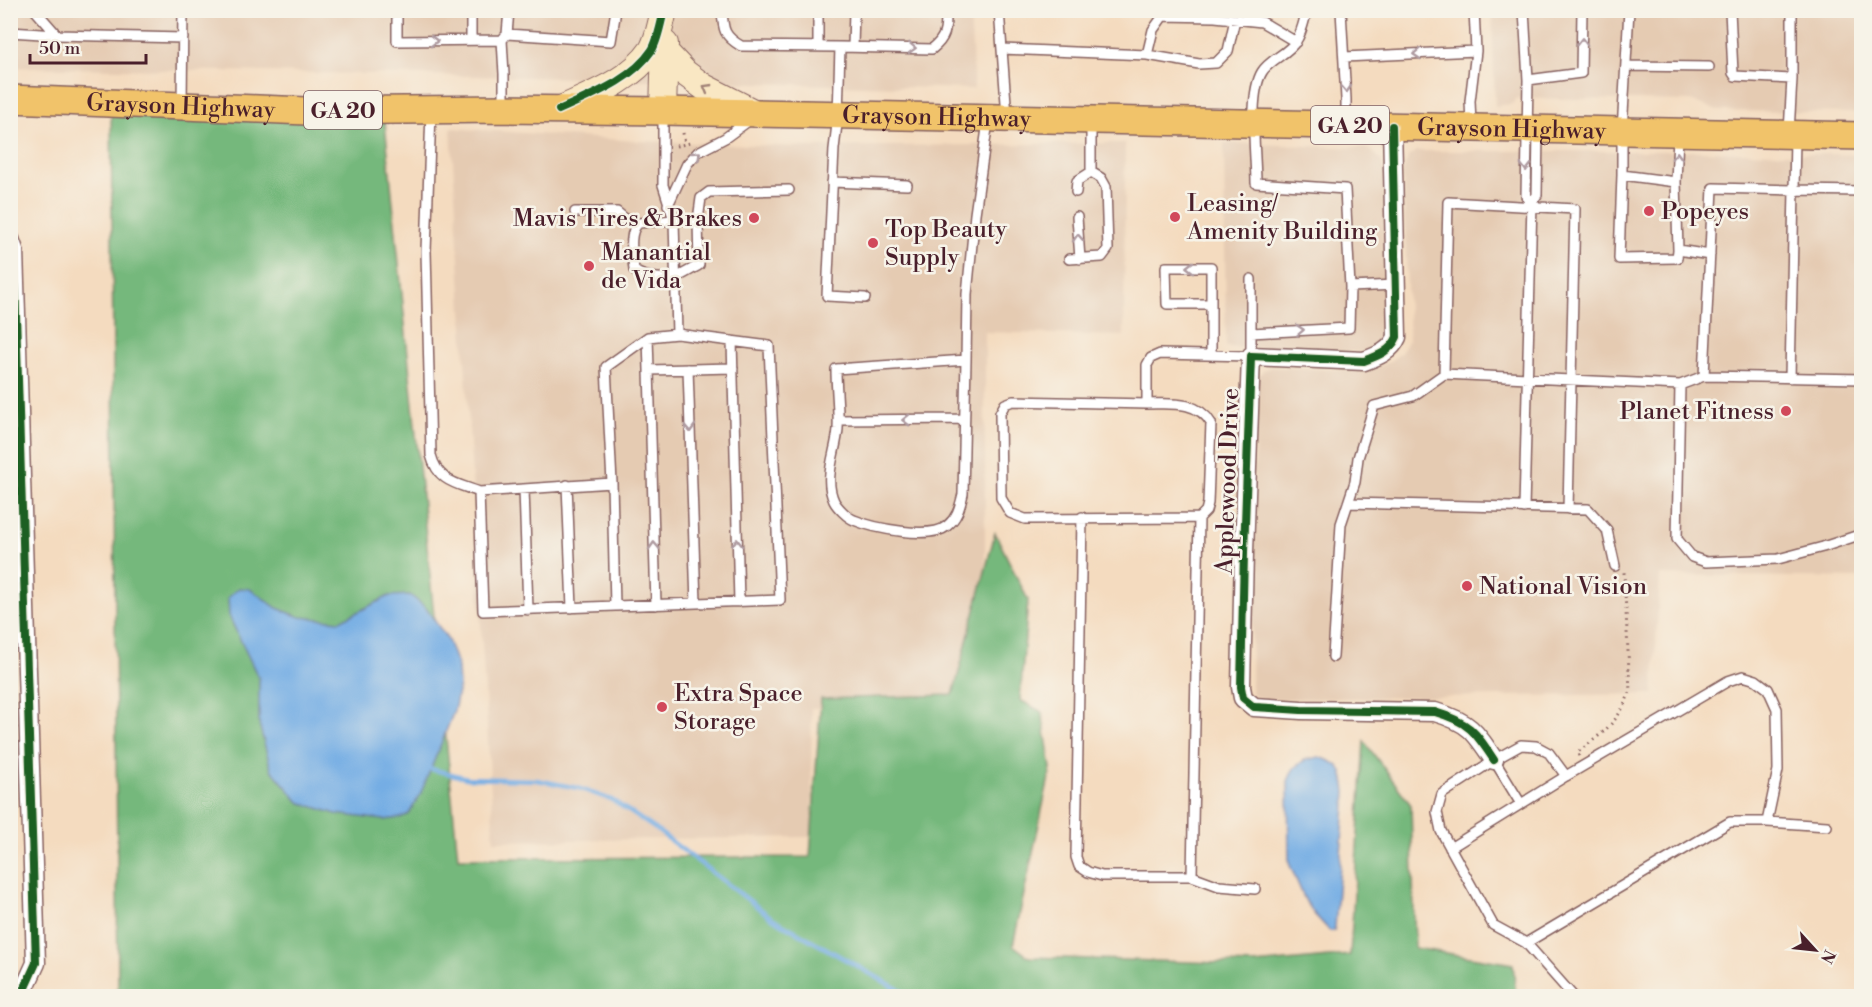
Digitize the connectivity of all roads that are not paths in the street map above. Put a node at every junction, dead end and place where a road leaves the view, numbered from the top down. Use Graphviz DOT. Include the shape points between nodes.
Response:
graph roads {
  1 [pos="35,10"];
  2 [pos="183,10"];
  3 [pos="397,10"];
  4 [pos="471,10"];
  5 [pos="509,10"];
  6 [pos="616,10"];
  7 [pos="665,10"];
  8 [pos="722,10"];
  9 [pos="818,10"];
  10 [pos="855,10"];
  11 [pos="946,10"];
  12 [pos="999,10"];
  13 [pos="1307,10"];
  14 [pos="1341,10"];
  15 [pos="1474,10"];
  16 [pos="1524,10"];
  17 [pos="1582,10"];
  18 [pos="1629,10"];
  19 [pos="1730,10"];
  20 [pos="1792,10"];
  21 [pos="1235,19"];
  22 [pos="10,32"];
  23 [pos="57,35"];
  24 [pos="505,37"];
  25 [pos="183,38"];
  26 [pos="471,40"];
  27 [pos="1296,42"];
  28 [pos="818,46"];
  29 [pos="840,47"];
  30 [pos="853,47"];
  31 [pos="1003,49"];
  32 [pos="1476,51"];
  33 [pos="665,52"];
  34 [pos="1147,55"];
  35 [pos="1344,57"];
  36 [pos="1627,66"];
  37 [pos="1709,67"];
  38 [pos="1792,79"];
  39 [pos="1528,80"];
  40 [pos="10,99"];
  41 [pos="182,106"];
  42 [pos="504,109"];
  43 [pos="431,110"];
  44 [pos="559,110"];
  45 [pos="663,111"];
  46 [pos="757,114"];
  47 [pos="838,116"];
  48 [pos="998,118"];
  49 [pos="1091,120"];
  50 [pos="1254,123"];
  51 [pos="1346,125"];
  52 [pos="1392,126"];
  53 [pos="1471,127"];
  54 [pos="1533,129"];
  55 [pos="1622,131"];
  56 [pos="1678,131"];
  57 [pos="1792,134"];
  58 [pos="1862,136"];
  59 [pos="1091,172"];
  60 [pos="1622,175"];
  61 [pos="832,182"];
  62 [pos="1676,182"];
  63 [pos="907,185"];
  64 [pos="789,190"];
  65 [pos="1794,190"];
  66 [pos="1862,191"];
  67 [pos="1076,192"];
  68 [pos="1532,204"];
  69 [pos="668,205"];
  70 [pos="575,212"];
  71 [pos="1077,217"];
  72 [pos="674,220"];
  73 [pos="698,220"];
  74 [pos="635,226"];
  75 [pos="10,239"];
  76 [pos="1678,250"];
  77 [pos="1710,255"];
  78 [pos="1069,259"];
  79 [pos="1080,259"];
  80 [pos="675,277"];
  81 [pos="1251,279"];
  82 [pos="1396,285"];
  83 [pos="1350,287"];
  84 [pos="865,298"];
  85 [pos="1211,304"];
  86 [pos="1251,333"];
  87 [pos="677,334"];
  88 [pos="648,337"];
  89 [pos="732,341"];
  90 [pos="1211,355"];
  91 [pos="1251,356"];
  92 [pos="966,360"];
  93 [pos="733,368"];
  94 [pos="688,369"];
  95 [pos="649,370"];
  96 [pos="1444,374"];
  97 [pos="1704,376"];
  98 [pos="1526,378"];
  99 [pos="1790,378"];
  100 [pos="1862,379"];
  101 [pos="1571,380"];
  102 [pos="1680,385"];
  103 [pos="1147,404"];
  104 [pos="964,419"];
  105 [pos="838,420"];
  106 [pos="612,483"];
  107 [pos="567,485"];
  108 [pos="524,489"];
  109 [pos="479,492"];
  110 [pos="1348,503"];
  111 [pos="1524,508"];
  112 [pos="1568,509"];
  113 [pos="1082,518"];
  114 [pos="1199,518"];
  115 [pos="1862,534"];
  116 [pos="1620,566"];
  117 [pos="739,602"];
  118 [pos="696,603"];
  119 [pos="656,605"];
  120 [pos="615,606"];
  121 [pos="572,608"];
  122 [pos="528,610"];
  123 [pos="1333,657"];
  124 [pos="1494,760"];
  125 [pos="1566,776"];
  126 [pos="1521,804"];
  127 [pos="1767,822"];
  128 [pos="1827,826"];
  129 [pos="1450,848"];
  130 [pos="1192,876"];
  131 [pos="1255,890"];
  132 [pos="1526,943"];
  133 [pos="21,996"];
  134 [pos="1573,996"];
  1 -- 23 [label="lane"];
  2 -- 25 [label="lane"];
  3 -- 26 [label="lane, one-way" via="397,41"];
  4 -- 26 [label="lane"];
  5 -- 24 [label="lane"];
  6 -- 24 [label="lane" via="610,41"];
  7 -- 33 [label="street"];
  7 -- 44 [label="street" via="652,49 637,66 609,87"];
  8 -- 28 [label="lane" via="723,28 741,46"];
  9 -- 28 [label="lane"];
  10 -- 30 [label="lane"];
  30 -- 11 [label="lane, one-way" via="932,49 941,42 946,30"];
  12 -- 31 [label="lane"];
  13 -- 27 [label="lane"];
  14 -- 35 [label="lane"];
  15 -- 32 [label="lane"];
  16 -- 39 [label="lane"];
  39 -- 17 [label="lane, one-way" via="1581,74"];
  18 -- 36 [label="lane"];
  19 -- 38 [label="lane" via="1732,73"];
  20 -- 38 [label="lane"];
  21 -- 27 [label="lane" via="1262,22"];
  21 -- 34 [label="lane" via="1163,16 1154,30"];
  21 -- 34 [label="lane" via="1228,51 1216,63"];
  22 -- 23 [label="lane"];
  23 -- 25 [label="lane"];
  24 -- 26 [label="lane"];
  24 -- 42 [label="lane"];
  25 -- 41 [label="lane"];
  27 -- 50 [label="lane" via="1262,73"];
  28 -- 29 [label="lane"];
  29 -- 30 [label="lane"];
  29 -- 47 [label="lane"];
  31 -- 34 [label="lane"];
  31 -- 48 [label="lane"];
  32 -- 35 [label="lane, one-way"];
  32 -- 53 [label="lane"];
  33 -- 45 [label="street"];
  46 -- 33 [label="street, one-way" via="704,87"];
  35 -- 51 [label="lane, one-way"];
  36 -- 37 [label="lane"];
  36 -- 55 [label="lane"];
  38 -- 57 [label="lane"];
  39 -- 54 [label="lane"];
  40 -- 41 [label="main road, Grayson Highway / GA 20"];
  41 -- 43 [label="main road, Grayson Highway / GA 20" via="306,111"];
  42 -- 43 [label="main road, Grayson Highway / GA 20"];
  42 -- 44 [label="main road, Grayson Highway / GA 20"];
  43 -- 109 [label="lane" via="426,251 431,455 444,479"];
  44 -- 45 [label="main road, Grayson Highway / GA 20"];
  45 -- 46 [label="main road, Grayson Highway / GA 20"];
  45 -- 69 [label="lane" via="663,185"];
  46 -- 47 [label="main road, Grayson Highway / GA 20"];
  69 -- 46 [label="lane, one-way" via="687,164 698,152"];
  47 -- 48 [label="main road, Grayson Highway / GA 20"];
  47 -- 61 [label="lane"];
  48 -- 49 [label="main road, Grayson Highway / GA 20"];
  48 -- 92 [label="lane" via="975,214 967,294"];
  49 -- 50 [label="main road, Grayson Highway / GA 20"];
  49 -- 59 [label="lane"];
  50 -- 51 [label="main road, Grayson Highway / GA 20"];
  50 -- 83 [label="lane" via="1256,183 1345,189"];
  51 -- 52 [label="main road, Grayson Highway / GA 20"];
  52 -- 53 [label="main road, Grayson Highway / GA 20"];
  52 -- 82 [label="street, Applewood Drive"];
  53 -- 54 [label="main road, Grayson Highway / GA 20"];
  54 -- 55 [label="main road, Grayson Highway / GA 20"];
  54 -- 68 [label="lane" via="1526,196"];
  55 -- 56 [label="main road, Grayson Highway / GA 20"];
  55 -- 60 [label="lane"];
  56 -- 57 [label="main road, Grayson Highway / GA 20"];
  62 -- 56 [label="lane, one-way"];
  57 -- 58 [label="main road, Grayson Highway / GA 20"];
  57 -- 65 [label="lane"];
  59 -- 67 [label="lane" via="1077,181"];
  59 -- 79 [label="lane" via="1106,187 1108,249 1102,257"];
  60 -- 62 [label="lane"];
  60 -- 76 [label="lane" via="1619,259 1677,258"];
  61 -- 63 [label="lane"];
  61 -- 84 [label="lane" via="827,296"];
  62 -- 76 [label="lane"];
  64 -- 73 [label="lane" via="709,192 701,198"];
  65 -- 66 [label="lane"];
  65 -- 77 [label="lane" via="1713,188"];
  65 -- 99 [label="lane"];
  68 -- 96 [label="lane" via="1448,202"];
  68 -- 98 [label="lane"];
  68 -- 101 [label="lane" via="1575,208"];
  69 -- 72 [label="lane"];
  70 -- 74 [label="lane" via="617,212"];
  79 -- 71 [label="lane, one-way"];
  72 -- 73 [label="lane"];
  72 -- 74 [label="lane"];
  72 -- 80 [label="lane"];
  73 -- 80 [label="lane" via="699,265"];
  74 -- 80 [label="lane" via="634,270 645,277"];
  75 -- 133 [label="street" via="14,250 36,963"];
  76 -- 77 [label="lane"];
  77 -- 97 [label="lane"];
  78 -- 79 [label="lane"];
  80 -- 87 [label="lane"];
  81 -- 86 [label="lane"];
  82 -- 83 [label="lane"];
  82 -- 91 [label="street, Applewood Drive" via="1397,337 1377,357 1364,361"];
  86 -- 83 [label="lane, one-way" via="1349,328"];
  85 -- 85 [label="lane, one-way" via="1212,267 1166,267 1167,304"];
  85 -- 90 [label="lane"];
  86 -- 91 [label="lane"];
  87 -- 88 [label="lane"];
  87 -- 89 [label="lane"];
  88 -- 95 [label="lane"];
  88 -- 106 [label="lane" via="606,367"];
  89 -- 93 [label="lane"];
  89 -- 117 [label="lane" via="769,345 780,600"];
  90 -- 91 [label="lane"];
  90 -- 103 [label="lane" via="1160,354 1151,358 1147,365"];
  91 -- 124 [label="street, Applewood Drive" via="1243,698 1254,707 1265,709 1435,712 1456,718 1478,735"];
  92 -- 104 [label="lane"];
  92 -- 105 [label="lane" via="836,369"];
  93 -- 94 [label="lane"];
  117 -- 93 [label="lane, one-way"];
  94 -- 95 [label="lane"];
  94 -- 118 [label="lane, one-way"];
  119 -- 95 [label="lane, one-way"];
  96 -- 98 [label="lane"];
  96 -- 110 [label="lane" via="1413,396 1374,406"];
  97 -- 99 [label="lane"];
  97 -- 102 [label="lane"];
  98 -- 101 [label="lane"];
  98 -- 111 [label="lane"];
  99 -- 100 [label="lane"];
  101 -- 102 [label="lane"];
  101 -- 112 [label="lane"];
  102 -- 115 [label="lane" via="1677,539 1692,556 1706,562 1778,559"];
  103 -- 113 [label="lane" via="1005,404 1000,413 1001,498 1010,513 1025,519"];
  103 -- 114 [label="lane" via="1197,408 1211,423 1208,503"];
  104 -- 105 [label="lane, one-way"];
  104 -- 105 [label="lane" via="963,494 957,515 946,527 924,533 889,530 851,519 835,502 830,485"];
  106 -- 107 [label="lane"];
  106 -- 120 [label="lane"];
  107 -- 108 [label="lane"];
  107 -- 121 [label="lane"];
  108 -- 109 [label="lane"];
  108 -- 122 [label="lane"];
  109 -- 122 [label="lane" via="483,611"];
  110 -- 111 [label="lane"];
  110 -- 123 [label="lane" via="1341,524"];
  111 -- 112 [label="lane"];
  112 -- 116 [label="lane" via="1588,509 1607,530"];
  113 -- 114 [label="lane"];
  113 -- 130 [label="lane" via="1078,866 1102,876"];
  114 -- 130 [label="lane"];
  117 -- 118 [label="lane"];
  118 -- 119 [label="lane"];
  119 -- 120 [label="lane"];
  120 -- 121 [label="lane"];
  121 -- 122 [label="lane"];
  124 -- 125 [label="lane" via="1521,745 1536,746 1549,753"];
  124 -- 126 [label="lane"];
  124 -- 129 [label="lane" via="1442,794 1437,812"];
  125 -- 126 [label="lane"];
  125 -- 127 [label="lane" via="1728,681 1743,676 1768,689 1777,709 1778,770"];
  126 -- 129 [label="lane"];
  127 -- 128 [label="lane"];
  127 -- 132 [label="lane" via="1730,822"];
  129 -- 132 [label="lane" via="1493,925"];
  130 -- 131 [label="lane" via="1219,886"];
  132 -- 134 [label="lane"];
}
